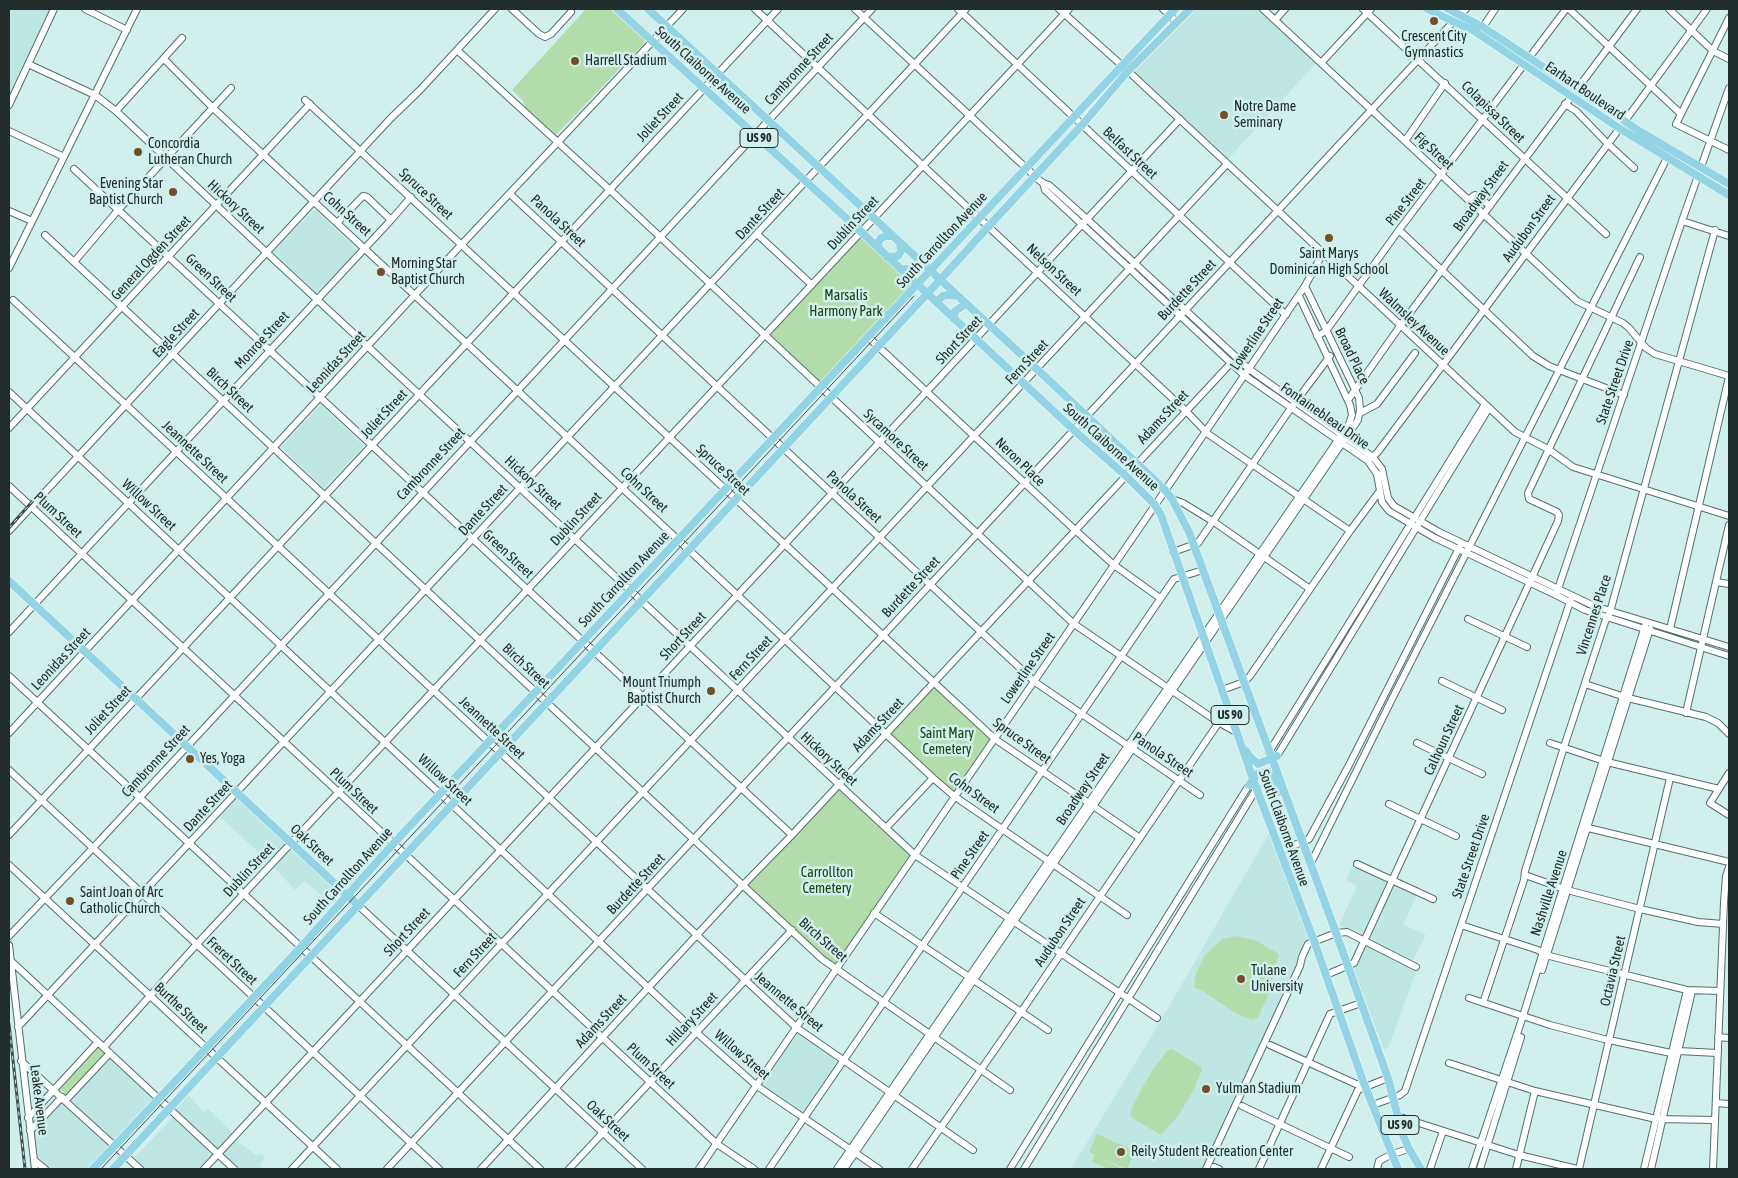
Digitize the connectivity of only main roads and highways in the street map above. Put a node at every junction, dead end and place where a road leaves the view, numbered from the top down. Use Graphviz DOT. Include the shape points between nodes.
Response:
graph roads {
  1 [pos="617,9"];
  2 [pos="648,9"];
  3 [pos="1176,9"];
  4 [pos="1190,9"];
  5 [pos="1427,9"];
  6 [pos="1448,9"];
  7 [pos="1463,12"];
  8 [pos="1622,125"];
  9 [pos="1729,184"];
  10 [pos="1729,195"];
  11 [pos="968,230"];
  12 [pos="893,236"];
  13 [pos="977,239"];
  14 [pos="900,243"];
  15 [pos="879,249"];
  16 [pos="887,257"];
  17 [pos="921,262"];
  18 [pos="900,269"];
  19 [pos="930,271"];
  20 [pos="940,280"];
  21 [pos="917,285"];
  22 [pos="927,294"];
  23 [pos="957,296"];
  24 [pos="936,302"];
  25 [pos="966,304"];
  26 [pos="976,314"];
  27 [pos="954,319"];
  28 [pos="876,328"];
  29 [pos="963,328"];
  30 [pos="881,343"];
  31 [pos="9,581"];
  32 [pos="1232,722"];
  33 [pos="1273,755"];
  34 [pos="1253,787"];
  35 [pos="1296,825"];
  36 [pos="347,895"];
  37 [pos="359,906"];
  38 [pos="93,1169"];
  39 [pos="113,1169"];
  40 [pos="1398,1169"];
  41 [pos="1421,1169"];
  1 -- 15 [label="main road, South Claiborne Avenue / US 90"];
  2 -- 12 [label="main road, South Claiborne Avenue / US 90"];
  3 -- 11 [label="main road, South Carrollton Avenue"];
  4 -- 13 [label="main road, South Carrollton Avenue" via="1128,71"];
  5 -- 8 [label="main road, Earhart Boulevard" via="1474,31 1571,97"];
  6 -- 7 [label="main road, Earhart Boulevard"];
  7 -- 8 [label="main road, Earhart Boulevard"];
  8 -- 9 [label="main road, Earhart Boulevard" via="1702,164"];
  8 -- 10 [label="main road, Earhart Boulevard" via="1667,158"];
  11 -- 13 [label="main road"];
  11 -- 19 [label="main road, South Carrollton Avenue"];
  12 -- 14 [label="main road, South Claiborne Avenue / US 90"];
  12 -- 15 [label="main road" via="881,238"];
  13 -- 20 [label="main road, South Carrollton Avenue"];
  14 -- 16 [label="main road" via="898,256"];
  14 -- 17 [label="main road, South Claiborne Avenue / US 90"];
  15 -- 16 [label="main road, South Claiborne Avenue / US 90"];
  16 -- 18 [label="main road, South Claiborne Avenue / US 90"];
  17 -- 18 [label="main road" via="910,269"];
  17 -- 19 [label="main road, South Claiborne Avenue / US 90"];
  18 -- 21 [label="main road, South Claiborne Avenue / US 90"];
  19 -- 20 [label="main road, South Claiborne Avenue / US 90"];
  19 -- 21 [label="main road, South Carrollton Avenue"];
  20 -- 22 [label="main road, South Carrollton Avenue"];
  20 -- 23 [label="main road, South Claiborne Avenue / US 90"];
  21 -- 22 [label="main road, South Claiborne Avenue / US 90"];
  21 -- 28 [label="main road, South Carrollton Avenue"];
  22 -- 24 [label="main road, South Claiborne Avenue / US 90"];
  22 -- 30 [label="main road, South Carrollton Avenue"];
  23 -- 24 [label="main road" via="943,296"];
  23 -- 25 [label="main road, South Claiborne Avenue / US 90"];
  24 -- 27 [label="main road, South Claiborne Avenue / US 90"];
  25 -- 26 [label="main road, South Claiborne Avenue / US 90"];
  25 -- 27 [label="main road" via="955,311"];
  26 -- 29 [label="main road" via="975,325"];
  26 -- 33 [label="main road, South Claiborne Avenue / US 90" via="1172,499 1194,545"];
  27 -- 29 [label="main road, South Claiborne Avenue / US 90"];
  28 -- 30 [label="main road"];
  28 -- 36 [label="main road, South Carrollton Avenue"];
  29 -- 32 [label="main road, South Claiborne Avenue / US 90" via="1156,505"];
  30 -- 37 [label="main road, South Carrollton Avenue"];
  31 -- 36 [label="main road, Oak Street"];
  32 -- 33 [label="main road" via="1254,761 1261,764"];
  32 -- 34 [label="main road, South Claiborne Avenue / US 90"];
  33 -- 35 [label="main road, South Claiborne Avenue / US 90"];
  34 -- 35 [label="main road" via="1259,772 1269,774"];
  34 -- 40 [label="main road, South Claiborne Avenue / US 90" via="1280,851"];
  35 -- 41 [label="main road, South Claiborne Avenue / US 90" via="1306,840 1309,860 1388,1078 1408,1149"];
  36 -- 37 [label="main road, Oak Street"];
  36 -- 38 [label="main road, South Carrollton Avenue"];
  37 -- 39 [label="main road, South Carrollton Avenue"];
}
